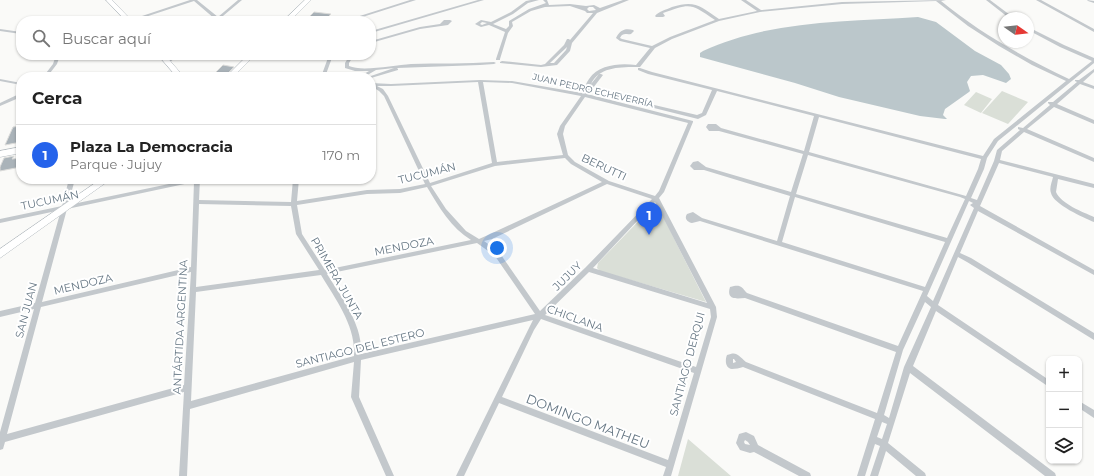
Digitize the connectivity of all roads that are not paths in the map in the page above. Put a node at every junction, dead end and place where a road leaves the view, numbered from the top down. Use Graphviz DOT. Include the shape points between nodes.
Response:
graph roads {
  1 [pos="109,0"];
  2 [pos="194,0"];
  3 [pos="240,0"];
  4 [pos="308,0"];
  5 [pos="314,0"];
  6 [pos="414,0"];
  7 [pos="482,0"];
  8 [pos="538,0"];
  9 [pos="545,0"];
  10 [pos="607,0"];
  11 [pos="627,0"];
  12 [pos="743,0"];
  13 [pos="805,0"];
  14 [pos="944,0"];
  15 [pos="988,0"];
  16 [pos="1038,0"];
  17 [pos="1089,0"];
  18 [pos="474,1"];
  19 [pos="867,1"];
  20 [pos="926,1"];
  21 [pos="938,1"];
  22 [pos="1094,2"];
  23 [pos="613,4"];
  24 [pos="568,5"];
  25 [pos="814,5"];
  26 [pos="545,6"];
  27 [pos="592,6"];
  28 [pos="586,10"];
  29 [pos="597,11"];
  30 [pos="760,11"];
  31 [pos="1004,12"];
  32 [pos="660,13"];
  33 [pos="124,16"];
  34 [pos="144,16"];
  35 [pos="212,16"];
  36 [pos="221,16"];
  37 [pos="291,16"];
  38 [pos="298,16"];
  39 [pos="362,16"];
  40 [pos="718,20"];
  41 [pos="442,24"];
  42 [pos="0,30"];
  43 [pos="376,30"];
  44 [pos="507,31"];
  45 [pos="1034,31"];
  46 [pos="1094,31"];
  47 [pos="16,32"];
  48 [pos="624,32"];
  49 [pos="376,41"];
  50 [pos="568,44"];
  51 [pos="653,47"];
  52 [pos="56,60"];
  53 [pos="170,60"];
  54 [pos="247,60"];
  55 [pos="254,60"];
  56 [pos="329,60"];
  57 [pos="349,60"];
  58 [pos="1094,60"];
  59 [pos="497,61"];
  60 [pos="167,62"];
  61 [pos="637,67"];
  62 [pos="376,69"];
  63 [pos="1094,70"];
  64 [pos="383,71"];
  65 [pos="49,72"];
  66 [pos="176,72"];
  67 [pos="235,72"];
  68 [pos="242,72"];
  69 [pos="325,72"];
  70 [pos="370,72"];
  71 [pos="376,74"];
  72 [pos="0,80"];
  73 [pos="1070,80"];
  74 [pos="480,81"];
  75 [pos="16,83"];
  76 [pos="1077,83"];
  77 [pos="376,84"];
  78 [pos="376,87"];
  79 [pos="1094,88"];
  80 [pos="715,90"];
  81 [pos="585,92"];
  82 [pos="16,97"];
  83 [pos="1045,101"];
  84 [pos="644,102"];
  85 [pos="1053,104"];
  86 [pos="0,105"];
  87 [pos="817,116"];
  88 [pos="691,122"];
  89 [pos="1094,122"];
  90 [pos="1014,125"];
  91 [pos="718,129"];
  92 [pos="1023,129"];
  93 [pos="16,146"];
  94 [pos="0,149"];
  95 [pos="16,151"];
  96 [pos="806,153"];
  97 [pos="0,154"];
  98 [pos="566,156"];
  99 [pos="984,158"];
  100 [pos="1094,160"];
  101 [pos="996,161"];
  102 [pos="495,164"];
  103 [pos="704,168"];
  104 [pos="1056,177"];
  105 [pos="607,182"];
  106 [pos="71,184"];
  107 [pos="95,184"];
  108 [pos="99,184"];
  109 [pos="173,184"];
  110 [pos="197,184"];
  111 [pos="296,184"];
  112 [pos="428,186"];
  113 [pos="1094,186"];
  114 [pos="793,195"];
  115 [pos="656,198"];
  116 [pos="967,200"];
  117 [pos="196,202"];
  118 [pos="294,204"];
  119 [pos="977,204"];
  120 [pos="64,207"];
  121 [pos="700,219"];
  122 [pos="1094,220"];
  123 [pos="0,221"];
  124 [pos="478,241"];
  125 [pos="779,242"];
  126 [pos="949,242"];
  127 [pos="0,249"];
  128 [pos="944,252"];
  129 [pos="957,253"];
  130 [pos="0,254"];
  131 [pos="194,269"];
  132 [pos="588,269"];
  133 [pos="323,272"];
  134 [pos="1094,273"];
  135 [pos="193,290"];
  136 [pos="927,290"];
  137 [pos="745,295"];
  138 [pos="924,297"];
  139 [pos="37,305"];
  140 [pos="934,305"];
  141 [pos="713,307"];
  142 [pos="0,314"];
  143 [pos="540,316"];
  144 [pos="1094,337"];
  145 [pos="900,352"];
  146 [pos="358,358"];
  147 [pos="743,364"];
  148 [pos="895,365"];
  149 [pos="909,366"];
  150 [pos="698,371"];
  151 [pos="1046,382"];
  152 [pos="188,387"];
  153 [pos="497,399"];
  154 [pos="187,406"];
  155 [pos="1082,406"];
  156 [pos="1094,414"];
  157 [pos="879,417"];
  158 [pos="891,422"];
  159 [pos="873,439"];
  160 [pos="1,442"];
  161 [pos="885,444"];
  162 [pos="755,448"];
  163 [pos="670,465"];
  164 [pos="183,476"];
  165 [pos="390,476"];
  166 [pos="460,476"];
  167 [pos="667,476"];
  168 [pos="807,476"];
  169 [pos="860,476"];
  170 [pos="874,476"];
  171 [pos="922,476"];
  172 [pos="1052,476"];
  1 -- 33 [label="street"];
  2 -- 34 [label="street"];
  2 -- 35 [label="street"];
  3 -- 36 [label="street"];
  4 -- 37 [label="street"];
  5 -- 38 [label="street"];
  6 -- 39 [label="street"];
  7 -- 18 [label="street"];
  8 -- 26 [label="street" via="535,4"];
  8 -- 44 [label="street" via="527,2 491,23"];
  9 -- 24 [label="street"];
  9 -- 26 [label="street" via="548,3"];
  10 -- 23 [label="street"];
  11 -- 23 [label="street"];
  12 -- 30 [label="street"];
  13 -- 25 [label="street"];
  14 -- 21 [label="street"];
  15 -- 31 [label="street"];
  16 -- 46 [label="street"];
  17 -- 22 [label="street"];
  18 -- 43 [label="street"];
  19 -- 20 [label="street"];
  19 -- 25 [label="street"];
  20 -- 21 [label="street"];
  21 -- 73 [label="street" via="992,42"];
  23 -- 27 [label="street"];
  23 -- 29 [label="street"];
  24 -- 26 [label="street"];
  24 -- 28 [label="street"];
  25 -- 30 [label="street"];
  26 -- 44 [label="street" via="530,10 513,20"];
  27 -- 28 [label="street"];
  27 -- 29 [label="street" via="598,8"];
  28 -- 29 [label="street"];
  28 -- 50 [label="street" via="587,16"];
  29 -- 50 [label="street"];
  30 -- 40 [label="street"];
  32 -- 40 [label="street" via="693,4"];
  40 -- 51 [label="street"];
  41 -- 49 [label="street"];
  42 -- 47 [label="street"];
  44 -- 59 [label="street"];
  45 -- 58 [label="street"];
  48 -- 51 [label="street" via="619,39"];
  50 -- 59 [label="street" via="568,50 558,62 544,66"];
  51 -- 61 [label="street"];
  52 -- 65 [label="street"];
  53 -- 60 [label="street"];
  54 -- 67 [label="street"];
  55 -- 68 [label="street"];
  56 -- 69 [label="street"];
  57 -- 62 [label="street" via="346,65 349,68"];
  58 -- 73 [label="street"];
  59 -- 64 [label="street" via="415,64"];
  60 -- 66 [label="street"];
  61 -- 80 [label="street" via="650,73"];
  61 -- 81 [label="street, BERUTTI" via="609,71 600,76"];
  62 -- 64 [label="street" via="376,73"];
  62 -- 70 [label="street"];
  63 -- 76 [label="street"];
  64 -- 71 [label="street"];
  72 -- 75 [label="street"];
  73 -- 76 [label="street"];
  73 -- 83 [label="street"];
  74 -- 77 [label="street, JUAN PEDRO ECHEVERRÍA"];
  74 -- 81 [label="street, JUAN PEDRO ECHEVERRÍA" via="505,81"];
  74 -- 102 [label="street"];
  76 -- 79 [label="street"];
  76 -- 85 [label="street"];
  78 -- 112 [label="street, CHICLANA" via="386,96"];
  80 -- 84 [label="street" via="704,114 698,117"];
  80 -- 87 [label="street"];
  81 -- 88 [label="street, JUAN PEDRO ECHEVERRÍA"];
  81 -- 98 [label="street, BERUTTI" via="561,129"];
  82 -- 86 [label="street"];
  83 -- 85 [label="street"];
  83 -- 90 [label="street"];
  85 -- 89 [label="street"];
  85 -- 92 [label="street"];
  87 -- 96 [label="street"];
  87 -- 99 [label="street"];
  88 -- 115 [label="street, JUJUY" via="661,192"];
  90 -- 92 [label="street"];
  90 -- 99 [label="street" via="996,140"];
  91 -- 96 [label="street"];
  92 -- 100 [label="street"];
  92 -- 101 [label="street" via="1002,146"];
  93 -- 94 [label="street"];
  95 -- 97 [label="street"];
  96 -- 114 [label="street"];
  96 -- 116 [label="street"];
  98 -- 102 [label="street, TUCUMÁN"];
  98 -- 105 [label="street, BERUTTI" via="580,168"];
  99 -- 101 [label="street" via="993,154"];
  99 -- 101 [label="street" via="990,166"];
  99 -- 116 [label="street"];
  101 -- 104 [label="street"];
  101 -- 119 [label="street"];
  102 -- 112 [label="street, TUCUMÁN"];
  103 -- 114 [label="street"];
  104 -- 113 [label="street"];
  104 -- 122 [label="street" via="1053,193 1055,197"];
  105 -- 115 [label="street, BERUTTI"];
  105 -- 124 [label="street, MENDOZA"];
  106 -- 120 [label="street, SAN JUAN"];
  107 -- 120 [label="street"];
  108 -- 120 [label="street"];
  109 -- 120 [label="street, TUCUMÁN"];
  110 -- 117 [label="street, ANTÁRTIDA ARGENTINA"];
  111 -- 118 [label="street, PRIMERA JUNTA"];
  112 -- 118 [label="street, TUCUMÁN" via="400,191 367,192"];
  112 -- 124 [label="street, CHICLANA" via="457,227"];
  114 -- 125 [label="street"];
  114 -- 126 [label="street"];
  115 -- 132 [label="street, JUJUY"];
  115 -- 141 [label="street, SANTIAGO DERQUI"];
  116 -- 119 [label="street"];
  116 -- 126 [label="street"];
  117 -- 118 [label="street, TUCUMÁN"];
  117 -- 131 [label="street, ANTÁRTIDA ARGENTINA"];
  118 -- 133 [label="street, PRIMERA JUNTA" via="299,234"];
  119 -- 129 [label="street"];
  119 -- 134 [label="street"];
  120 -- 123 [label="street, TUCUMÁN"];
  120 -- 127 [label="street"];
  120 -- 130 [label="street"];
  120 -- 139 [label="street, SAN JUAN"];
  121 -- 125 [label="street"];
  124 -- 133 [label="street, MENDOZA"];
  124 -- 143 [label="street, CHICLANA" via="496,254"];
  125 -- 136 [label="street"];
  126 -- 128 [label="street"];
  126 -- 129 [label="street"];
  128 -- 129 [label="street"];
  128 -- 136 [label="street"];
  129 -- 140 [label="street"];
  129 -- 144 [label="street"];
  131 -- 135 [label="street, ANTÁRTIDA ARGENTINA"];
  131 -- 139 [label="street, MENDOZA"];
  132 -- 141 [label="street"];
  132 -- 143 [label="street, JUJUY"];
  133 -- 135 [label="street, MENDOZA"];
  133 -- 146 [label="street, PRIMERA JUNTA" via="349,317"];
  135 -- 152 [label="street, ANTÁRTIDA ARGENTINA"];
  136 -- 138 [label="street"];
  137 -- 145 [label="street"];
  138 -- 140 [label="street"];
  138 -- 145 [label="street"];
  139 -- 142 [label="street, MENDOZA"];
  139 -- 160 [label="street, SAN JUAN"];
  140 -- 149 [label="street"];
  140 -- 151 [label="street"];
  141 -- 150 [label="street, SANTIAGO DERQUI" via="714,317"];
  143 -- 146 [label="street, SANTIAGO DEL ESTERO"];
  143 -- 150 [label="street, CHICLANA"];
  143 -- 153 [label="street, JUJUY"];
  145 -- 148 [label="street"];
  145 -- 149 [label="street"];
  146 -- 154 [label="street, SANTIAGO DEL ESTERO"];
  146 -- 165 [label="street, PRIMERA JUNTA" via="355,397"];
  147 -- 157 [label="street"];
  148 -- 149 [label="street"];
  148 -- 157 [label="street"];
  149 -- 158 [label="street"];
  149 -- 172 [label="street"];
  150 -- 163 [label="street, SANTIAGO DERQUI"];
  152 -- 154 [label="street, ANTÁRTIDA ARGENTINA"];
  152 -- 160 [label="street"];
  153 -- 163 [label="street, DOMINGO MATHEU"];
  153 -- 166 [label="street, JUJUY"];
  154 -- 164 [label="street, ANTÁRTIDA ARGENTINA"];
  155 -- 156 [label="street"];
  157 -- 158 [label="street"];
  157 -- 159 [label="street"];
  158 -- 161 [label="street"];
  159 -- 161 [label="street"];
  159 -- 169 [label="street"];
  161 -- 170 [label="street"];
  161 -- 171 [label="street"];
  162 -- 168 [label="street"];
  163 -- 167 [label="street, SANTIAGO DERQUI"];
}
